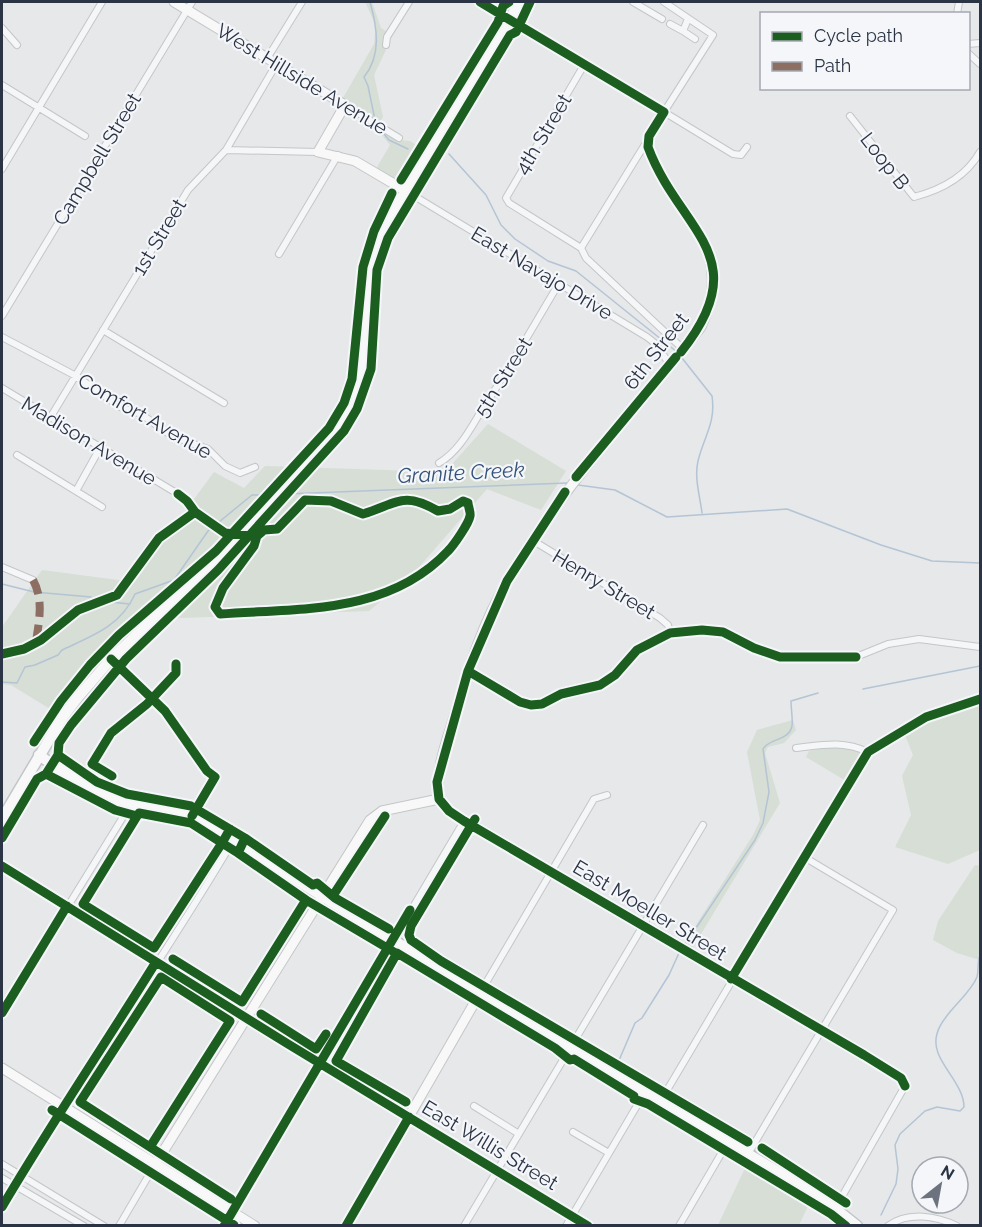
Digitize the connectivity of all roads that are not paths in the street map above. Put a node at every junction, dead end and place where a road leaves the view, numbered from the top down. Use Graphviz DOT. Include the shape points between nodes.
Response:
graph roads {
  1 [pos="102,2"];
  2 [pos="174,2"];
  3 [pos="302,2"];
  4 [pos="409,2"];
  5 [pos="480,2"];
  6 [pos="520,2"];
  7 [pos="633,2"];
  8 [pos="664,2"];
  9 [pos="190,5"];
  10 [pos="509,19"];
  11 [pos="662,19"];
  12 [pos="688,19"];
  13 [pos="670,24"];
  14 [pos="2,28"];
  15 [pos="683,31"];
  16 [pos="695,39"];
  17 [pos="17,45"];
  18 [pos="386,45"];
  19 [pos="268,57"];
  20 [pos="277,63"];
  21 [pos="584,65"];
  22 [pos="2,85"];
  23 [pos="345,105"];
  24 [pos="39,108"];
  25 [pos="664,112"];
  26 [pos="850,116"];
  27 [pos="85,136"];
  28 [pos="649,136"];
  29 [pos="399,138"];
  30 [pos="747,147"];
  31 [pos="226,150"];
  32 [pos="318,152"];
  33 [pos="981,152"];
  34 [pos="338,155"];
  35 [pos="2,169"];
  36 [pos="406,191"];
  37 [pos="581,248"];
  38 [pos="279,254"];
  39 [pos="558,285"];
  40 [pos="2,316"];
  41 [pos="103,330"];
  42 [pos="2,337"];
  43 [pos="677,356"];
  44 [pos="76,376"];
  45 [pos="2,388"];
  46 [pos="224,403"];
  47 [pos="50,418"];
  48 [pos="100,448"];
  49 [pos="17,454"];
  50 [pos="439,463"];
  51 [pos="255,467"];
  52 [pos="76,490"];
  53 [pos="177,494"];
  54 [pos="102,507"];
  55 [pos="532,540"];
  56 [pos="2,567"];
  57 [pos="33,580"];
  58 [pos="670,633"];
  59 [pos="981,647"];
  60 [pos="468,671"];
  61 [pos="981,699"];
  62 [pos="796,748"];
  63 [pos="868,752"];
  64 [pos="39,755"];
  65 [pos="607,795"];
  66 [pos="439,799"];
  67 [pos="131,804"];
  68 [pos="2,819"];
  69 [pos="464,821"];
  70 [pos="703,825"];
  71 [pos="233,841"];
  72 [pos="804,857"];
  73 [pos="2,866"];
  74 [pos="552,872"];
  75 [pos="321,896"];
  76 [pos="67,906"];
  77 [pos="641,925"];
  78 [pos="393,940"];
  79 [pos="156,962"];
  80 [pos="731,979"];
  81 [pos="480,993"];
  82 [pos="2,1013"];
  83 [pos="245,1017"];
  84 [pos="821,1031"];
  85 [pos="569,1047"];
  86 [pos="320,1064"];
  87 [pos="2,1068"];
  88 [pos="645,1092"];
  89 [pos="660,1102"];
  90 [pos="474,1106"];
  91 [pos="65,1107"];
  92 [pos="409,1117"];
  93 [pos="573,1132"];
  94 [pos="519,1134"];
  95 [pos="728,1142"];
  96 [pos="609,1153"];
  97 [pos="748,1154"];
  98 [pos="156,1163"];
  99 [pos="2,1164"];
  100 [pos="497,1171"];
  101 [pos="20,1174"];
  102 [pos="2,1178"];
  103 [pos="14,1183"];
  104 [pos="2,1207"];
  105 [pos="836,1207"];
  106 [pos="232,1211"];
  107 [pos="572,1216"];
  108 [pos="84,1226"];
  109 [pos="104,1226"];
  110 [pos="119,1226"];
  111 [pos="224,1226"];
  112 [pos="255,1226"];
  113 [pos="346,1226"];
  114 [pos="464,1226"];
  115 [pos="566,1226"];
  116 [pos="588,1226"];
  117 [pos="679,1226"];
  118 [pos="857,1226"];
  119 [pos="888,1226"];
  120 [pos="957,1226"];
  1 -- 24 [label="street"];
  2 -- 9 [label="street, West Hillside Avenue"];
  3 -- 19 [label="street"];
  4 -- 18 [label="street"];
  5 -- 10 [label="street"];
  6 -- 10 [label="main road"];
  7 -- 11 [label="street"];
  8 -- 12 [label="street"];
  9 -- 19 [label="street, West Hillside Avenue"];
  9 -- 40 [label="street, Campbell Street"];
  10 -- 21 [label="street"];
  10 -- 36 [label="main road"];
  12 -- 15 [label="street"];
  12 -- 25 [label="street" via="713,35"];
  13 -- 15 [label="street"];
  14 -- 17 [label="street"];
  15 -- 16 [label="street"];
  19 -- 20 [label="street, West Hillside Avenue"];
  20 -- 23 [label="street, West Hillside Avenue"];
  20 -- 31 [label="street, 1st Street"];
  21 -- 25 [label="street"];
  21 -- 37 [label="street, 4th Street" via="506,198"];
  22 -- 24 [label="street"];
  23 -- 29 [label="street, West Hillside Avenue"];
  23 -- 32 [label="street"];
  24 -- 27 [label="street"];
  24 -- 35 [label="street"];
  25 -- 28 [label="street"];
  25 -- 30 [label="street" via="733,154 741,155"];
  26 -- 33 [label="street, Loop B" via="914,198 961,176"];
  28 -- 37 [label="street"];
  28 -- 43 [label="street, 6th Street" via="652,156 704,242 713,270 708,312"];
  31 -- 32 [label="street"];
  31 -- 41 [label="street, 1st Street" via="188,190"];
  32 -- 34 [label="street"];
  34 -- 36 [label="street"];
  34 -- 38 [label="street"];
  36 -- 39 [label="street, East Navajo Drive"];
  36 -- 64 [label="main road" via="387,222 371,268 358,387 335,432 225,552 111,659 79,696"];
  37 -- 43 [label="street"];
  39 -- 43 [label="street, East Navajo Drive"];
  39 -- 50 [label="street, 5th Street" via="463,440"];
  41 -- 44 [label="street, 1st Street"];
  41 -- 46 [label="street"];
  42 -- 44 [label="street, Comfort Avenue"];
  43 -- 55 [label="street, 6th Street" via="576,477"];
  44 -- 47 [label="street, 1st Street"];
  44 -- 51 [label="street, Comfort Avenue" via="172,436 208,449 225,466 240,473"];
  45 -- 47 [label="street, Madison Avenue"];
  47 -- 48 [label="street, Madison Avenue"];
  48 -- 52 [label="street"];
  48 -- 53 [label="street, Madison Avenue"];
  49 -- 52 [label="street"];
  52 -- 54 [label="street"];
  55 -- 58 [label="street, Henry Street" via="660,618"];
  55 -- 60 [label="street, 6th Street" via="499,597"];
  56 -- 57 [label="street"];
  58 -- 59 [label="street" via="723,632 780,657 856,657 888,644 919,639"];
  58 -- 60 [label="street" via="637,650 615,675 600,685 561,694 542,704 520,702"];
  60 -- 66 [label="street, 6th Street" via="443,755 437,782"];
  61 -- 63 [label="street" via="926,717"];
  62 -- 63 [label="street" via="837,743"];
  63 -- 72 [label="street"];
  64 -- 67 [label="main road" via="98,793"];
  64 -- 68 [label="main road"];
  65 -- 74 [label="street" via="594,799"];
  66 -- 69 [label="street, East Moeller Street"];
  66 -- 75 [label="street" via="382,811 370,820"];
  67 -- 71 [label="main road" via="186,814"];
  67 -- 76 [label="street"];
  69 -- 74 [label="street, East Moeller Street"];
  69 -- 78 [label="street"];
  70 -- 77 [label="street"];
  71 -- 75 [label="main road"];
  71 -- 79 [label="street"];
  72 -- 80 [label="street"];
  72 -- 84 [label="street" via="893,910"];
  73 -- 76 [label="street, East Willis Street"];
  74 -- 77 [label="street, East Moeller Street"];
  74 -- 81 [label="street"];
  75 -- 78 [label="main road"];
  75 -- 83 [label="street"];
  76 -- 79 [label="street, East Willis Street"];
  76 -- 82 [label="street"];
  77 -- 80 [label="street, East Moeller Street"];
  77 -- 85 [label="street"];
  78 -- 81 [label="main road"];
  78 -- 86 [label="street"];
  79 -- 83 [label="street, East Willis Street"];
  79 -- 91 [label="street"];
  80 -- 84 [label="street, East Moeller Street"];
  80 -- 89 [label="street"];
  81 -- 85 [label="main road"];
  81 -- 92 [label="street"];
  83 -- 86 [label="street, East Willis Street"];
  83 -- 98 [label="street"];
  84 -- 97 [label="street"];
  84 -- 105 [label="street, East Moeller Street" via="901,1078 904,1086"];
  85 -- 88 [label="main road"];
  85 -- 94 [label="street"];
  86 -- 92 [label="street, East Willis Street"];
  86 -- 106 [label="street"];
  87 -- 91 [label="street"];
  88 -- 89 [label="main road"];
  88 -- 96 [label="street"];
  89 -- 95 [label="main road"];
  90 -- 94 [label="street"];
  91 -- 98 [label="street"];
  91 -- 101 [label="street"];
  92 -- 100 [label="street, East Willis Street"];
  92 -- 113 [label="street"];
  93 -- 96 [label="street"];
  94 -- 100 [label="street"];
  95 -- 97 [label="main road"];
  95 -- 117 [label="street"];
  96 -- 107 [label="street"];
  97 -- 105 [label="main road"];
  98 -- 106 [label="street"];
  98 -- 110 [label="street"];
  99 -- 101 [label="street"];
  100 -- 107 [label="street, East Willis Street"];
  100 -- 114 [label="street"];
  101 -- 103 [label="street"];
  101 -- 109 [label="street"];
  102 -- 103 [label="street"];
  103 -- 104 [label="street"];
  103 -- 108 [label="street"];
  105 -- 118 [label="main road"];
  106 -- 111 [label="street"];
  106 -- 112 [label="street"];
  107 -- 115 [label="street"];
  107 -- 116 [label="street, East Willis Street"];
  119 -- 120 [label="street" via="901,1218 913,1217 940,1219"];
}
